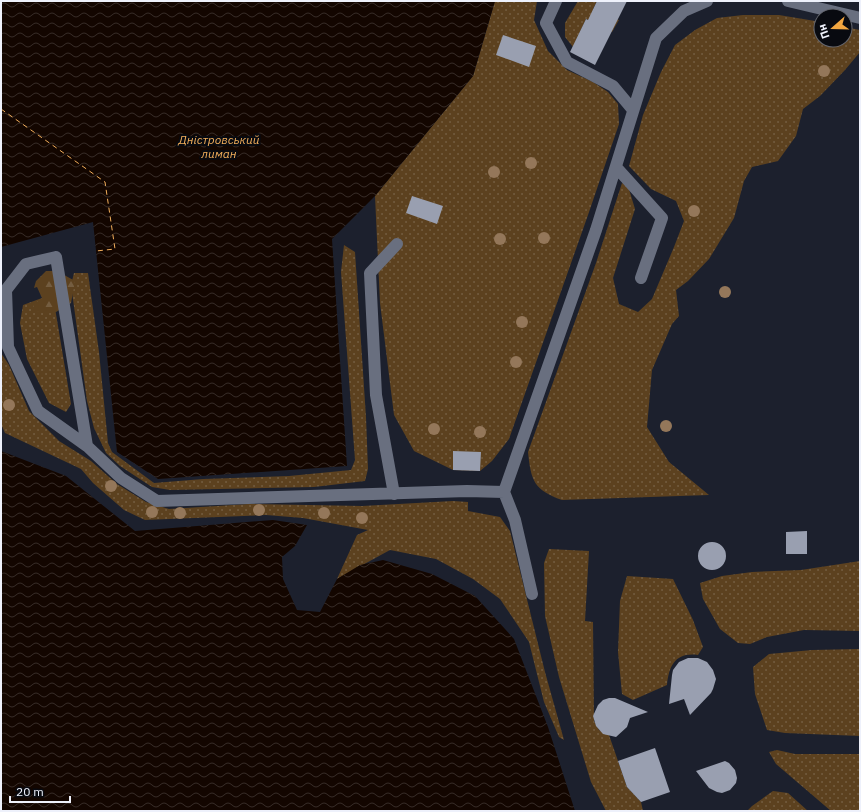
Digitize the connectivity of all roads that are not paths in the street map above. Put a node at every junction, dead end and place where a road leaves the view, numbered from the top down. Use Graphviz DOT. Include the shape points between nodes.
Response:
graph roads {
  1 [pos="556,1"];
  2 [pos="706,1"];
  3 [pos="788,1"];
  4 [pos="684,6"];
  5 [pos="859,16"];
  6 [pos="633,110"];
  7 [pos="616,167"];
  8 [pos="397,244"];
  9 [pos="641,278"];
  10 [pos="87,446"];
  11 [pos="504,492"];
  12 [pos="394,494"];
  13 [pos="532,594"];
  1 -- 6 [label="lane" via="546,23 567,62 613,86"];
  2 -- 4 [label="lane"];
  3 -- 5 [label="lane"];
  4 -- 6 [label="lane" via="656,38"];
  6 -- 7 [label="lane"];
  7 -- 9 [label="lane" via="662,218"];
  7 -- 11 [label="lane"];
  8 -- 12 [label="lane" via="370,273 376,395"];
  10 -- 10 [label="lane" via="38,411 8,347 6,290 26,264 56,257"];
  10 -- 12 [label="lane" via="121,478 157,501"];
  11 -- 12 [label="lane"];
  11 -- 13 [label="lane" via="515,520"];
}
